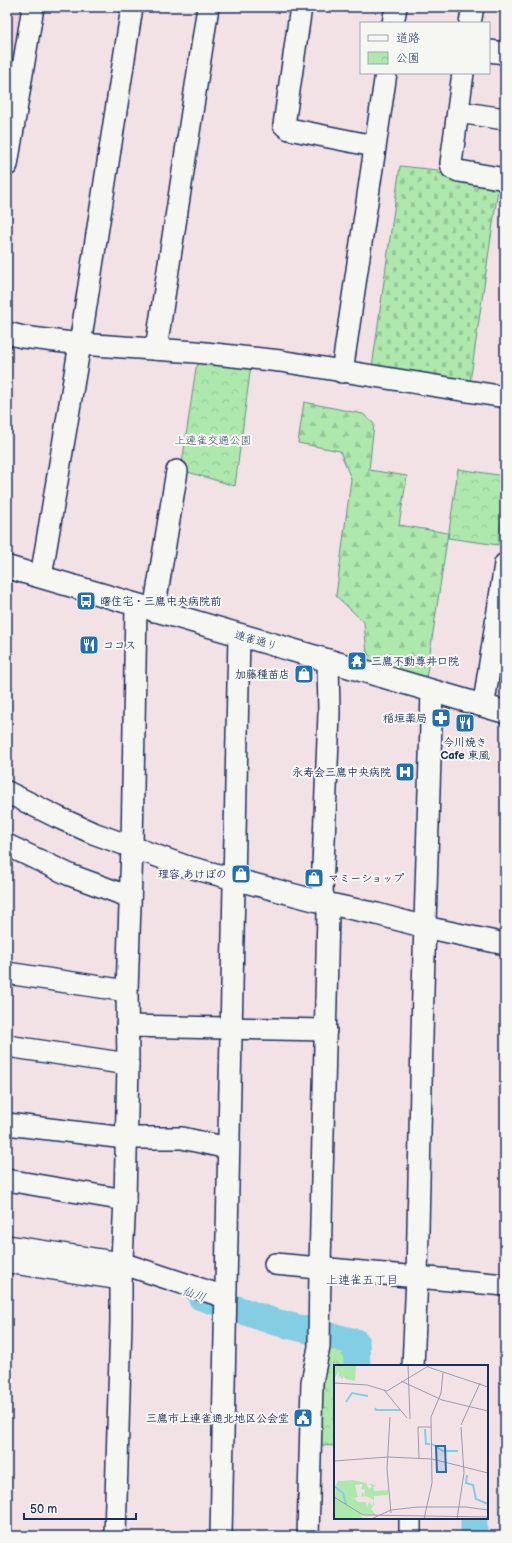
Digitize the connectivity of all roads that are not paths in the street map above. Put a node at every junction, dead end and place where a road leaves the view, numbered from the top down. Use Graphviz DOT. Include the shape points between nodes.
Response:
graph roads {
  1 [pos="33,7"];
  2 [pos="132,7"];
  3 [pos="208,7"];
  4 [pos="301,7"];
  5 [pos="396,7"];
  6 [pos="473,7"];
  7 [pos="393,22"];
  8 [pos="470,22"];
  9 [pos="490,51"];
  10 [pos="505,53"];
  11 [pos="386,74"];
  12 [pos="463,74"];
  13 [pos="458,112"];
  14 [pos="505,119"];
  15 [pos="374,146"];
  16 [pos="7,165"];
  17 [pos="505,179"];
  18 [pos="7,333"];
  19 [pos="80,344"];
  20 [pos="156,349"];
  21 [pos="342,372"];
  22 [pos="505,397"];
  23 [pos="177,470"];
  24 [pos="505,564"];
  25 [pos="7,567"];
  26 [pos="42,577"];
  27 [pos="145,608"];
  28 [pos="239,635"];
  29 [pos="328,661"];
  30 [pos="432,691"];
  31 [pos="482,705"];
  32 [pos="505,712"];
  33 [pos="7,792"];
  34 [pos="7,845"];
  35 [pos="132,848"];
  36 [pos="233,879"];
  37 [pos="130,897"];
  38 [pos="325,903"];
  39 [pos="425,927"];
  40 [pos="505,944"];
  41 [pos="7,973"];
  42 [pos="127,991"];
  43 [pos="127,1026"];
  44 [pos="232,1028"];
  45 [pos="326,1030"];
  46 [pos="7,1046"];
  47 [pos="128,1064"];
  48 [pos="7,1124"];
  49 [pos="125,1138"];
  50 [pos="228,1148"];
  51 [pos="7,1180"];
  52 [pos="125,1200"];
  53 [pos="7,1246"];
  54 [pos="7,1262"];
  55 [pos="275,1264"];
  56 [pos="320,1267"];
  57 [pos="121,1271"];
  58 [pos="417,1277"];
  59 [pos="505,1284"];
  60 [pos="225,1305"];
  61 [pos="413,1365"];
  62 [pos="410,1519"];
  63 [pos="116,1536"];
  64 [pos="221,1536"];
  65 [pos="308,1536"];
  66 [pos="410,1536"];
  1 -- 16 [label="street"];
  2 -- 19 [label="street"];
  3 -- 20 [label="street"];
  4 -- 15 [label="street" via="284,124 289,129"];
  5 -- 7 [label="street"];
  6 -- 8 [label="street"];
  9 -- 10 [label="street"];
  11 -- 15 [label="street"];
  12 -- 13 [label="street"];
  13 -- 14 [label="street"];
  13 -- 17 [label="street" via="452,168 459,172"];
  15 -- 21 [label="street"];
  18 -- 19 [label="street"];
  19 -- 20 [label="street"];
  19 -- 26 [label="street"];
  20 -- 21 [label="street" via="280,361"];
  21 -- 22 [label="street"];
  23 -- 27 [label="street"];
  24 -- 31 [label="street"];
  25 -- 26 [label="main road, 連雀通り"];
  26 -- 27 [label="main road, 連雀通り"];
  27 -- 28 [label="main road, 連雀通り"];
  27 -- 35 [label="street"];
  28 -- 29 [label="main road, 連雀通り"];
  28 -- 36 [label="street"];
  29 -- 30 [label="main road, 連雀通り"];
  29 -- 38 [label="street" via="329,713 322,892"];
  30 -- 31 [label="main road, 連雀通り"];
  30 -- 39 [label="street"];
  31 -- 32 [label="main road, 連雀通り"];
  33 -- 35 [label="street" via="56,817"];
  34 -- 37 [label="street" via="70,875"];
  35 -- 36 [label="street"];
  35 -- 37 [label="street"];
  36 -- 38 [label="street"];
  36 -- 44 [label="street"];
  37 -- 42 [label="street"];
  38 -- 39 [label="street"];
  38 -- 45 [label="street" via="328,912"];
  39 -- 40 [label="street"];
  39 -- 58 [label="street"];
  41 -- 42 [label="street"];
  42 -- 43 [label="street"];
  43 -- 44 [label="street"];
  43 -- 47 [label="street"];
  44 -- 45 [label="street"];
  44 -- 50 [label="street"];
  45 -- 56 [label="street"];
  46 -- 47 [label="street"];
  47 -- 49 [label="street"];
  48 -- 49 [label="street"];
  49 -- 50 [label="street" via="182,1138"];
  49 -- 52 [label="street"];
  50 -- 60 [label="street"];
  51 -- 52 [label="street"];
  52 -- 57 [label="street"];
  53 -- 57 [label="street"];
  54 -- 57 [label="street"];
  55 -- 56 [label="street"];
  56 -- 58 [label="street"];
  56 -- 65 [label="street" via="319,1347 312,1382"];
  57 -- 60 [label="street"];
  57 -- 63 [label="street"];
  58 -- 59 [label="street"];
  58 -- 61 [label="street"];
  60 -- 64 [label="street"];
  62 -- 66 [label="street"];
}
